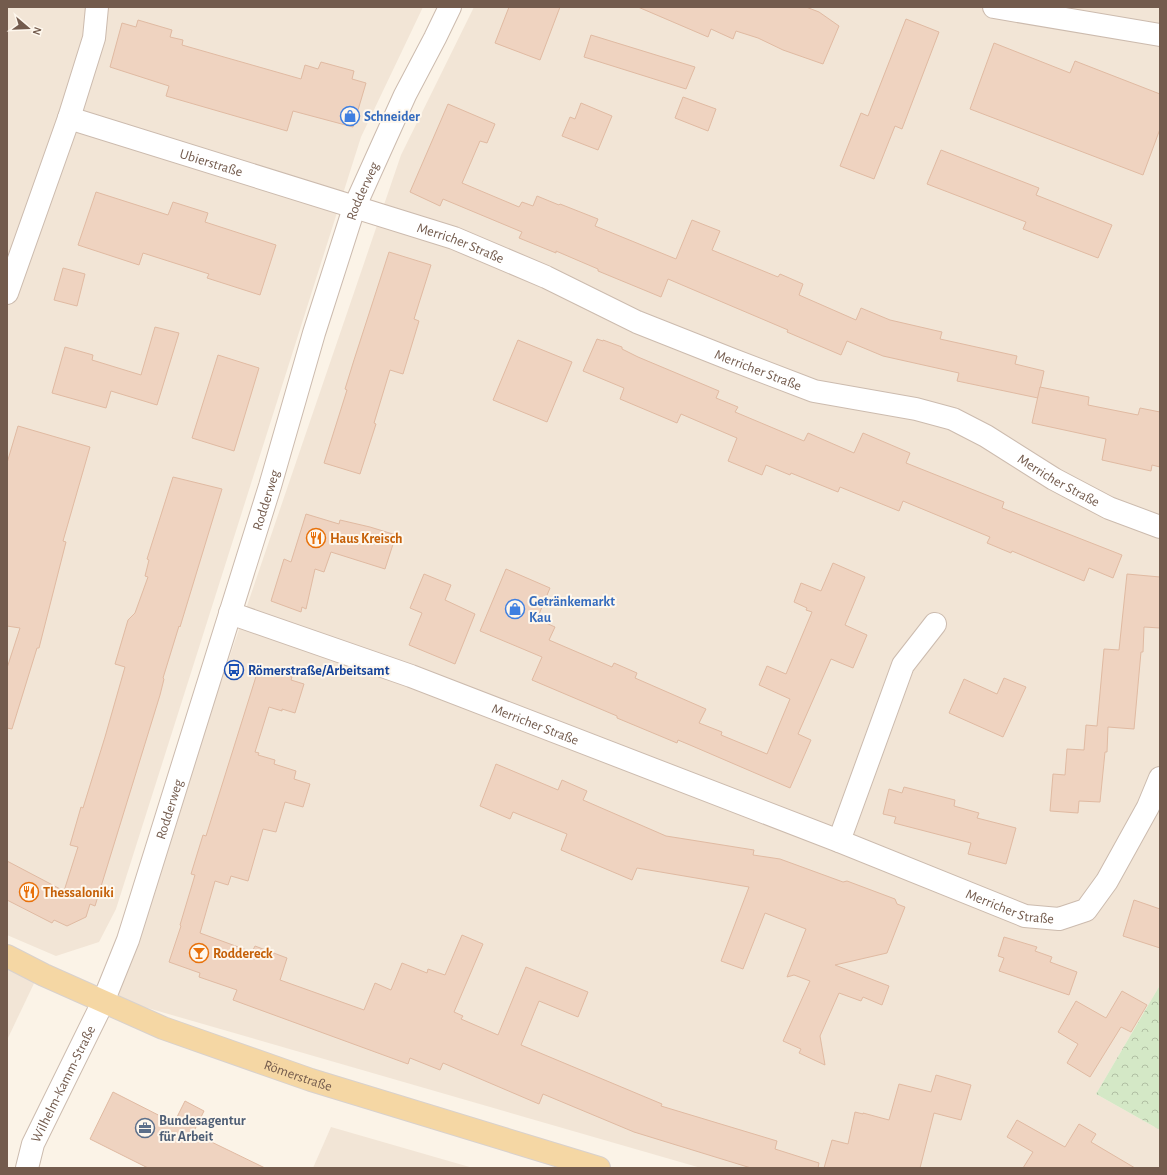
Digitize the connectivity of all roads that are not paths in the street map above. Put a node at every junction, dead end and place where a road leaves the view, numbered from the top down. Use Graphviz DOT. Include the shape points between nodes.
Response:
graph roads {
  1 [pos="97,7"];
  2 [pos="450,7"];
  3 [pos="994,7"];
  4 [pos="1160,35"];
  5 [pos="69,118"];
  6 [pos="354,208"];
  7 [pos="7,293"];
  8 [pos="1160,527"];
  9 [pos="230,613"];
  10 [pos="935,624"];
  11 [pos="1160,778"];
  12 [pos="839,841"];
  13 [pos="7,956"];
  14 [pos="103,1002"];
  15 [pos="27,1168"];
  16 [pos="599,1168"];
  1 -- 5 [label="street" via="94,38"];
  2 -- 6 [label="street, Rodderweg" via="404,95"];
  3 -- 4 [label="street"];
  5 -- 6 [label="street, Ubierstraße"];
  5 -- 7 [label="street"];
  6 -- 8 [label="street, Merricher Straße" via="454,238 546,277 637,322 814,391 916,409 953,419 1108,508"];
  6 -- 9 [label="street, Rodderweg"];
  9 -- 12 [label="street, Merricher Straße" via="411,676"];
  9 -- 14 [label="street, Rodderweg" via="128,940"];
  10 -- 12 [label="street" via="903,664"];
  11 -- 12 [label="street, Merricher Straße" via="1144,814 1107,881 1086,910 1059,919 1025,916"];
  13 -- 14 [label="main road, Römerstraße"];
  14 -- 15 [label="street, Wilhelm-Kamm-Straße" via="33,1144"];
  14 -- 16 [label="main road, Römerstraße" via="163,1028 311,1080"];
}
